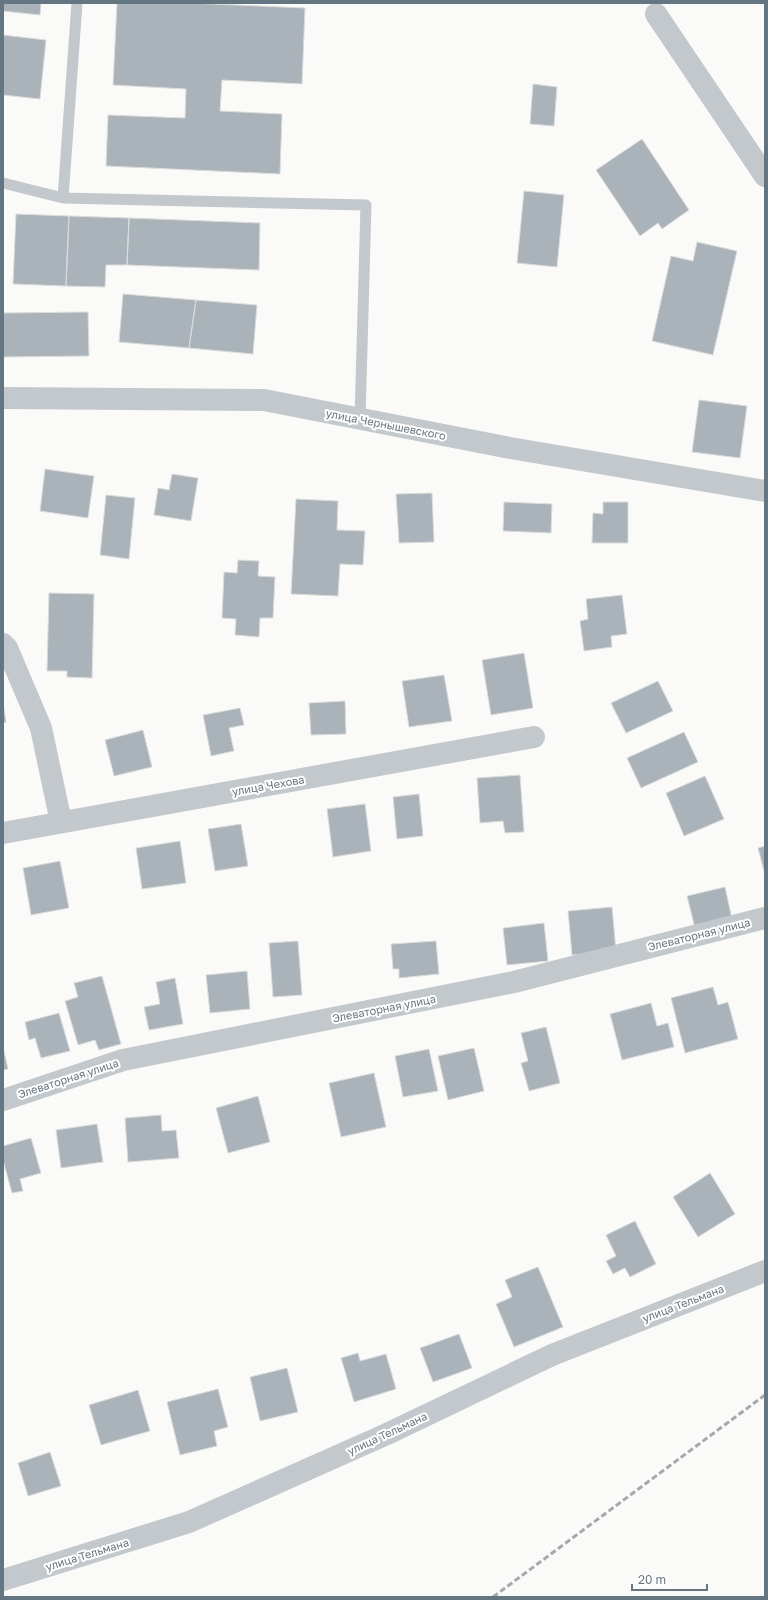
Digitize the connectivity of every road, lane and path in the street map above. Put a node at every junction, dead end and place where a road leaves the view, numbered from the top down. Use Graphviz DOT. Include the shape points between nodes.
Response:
graph roads {
  1 [pos="77,3"];
  2 [pos="656,14"];
  3 [pos="765,176"];
  4 [pos="3,183"];
  5 [pos="63,198"];
  6 [pos="3,398"];
  7 [pos="360,419"];
  8 [pos="765,491"];
  9 [pos="3,644"];
  10 [pos="534,737"];
  11 [pos="61,822"];
  12 [pos="3,833"];
  13 [pos="765,918"];
  14 [pos="3,1100"];
  15 [pos="765,1271"];
  16 [pos="3,1580"];
  1 -- 5 [label="lane"];
  2 -- 3 [label="street"];
  4 -- 5 [label="lane"];
  5 -- 7 [label="lane" via="366,205"];
  6 -- 7 [label="street, улица Чернышевского" via="264,400"];
  7 -- 8 [label="street, улица Чернышевского" via="510,448"];
  9 -- 11 [label="street" via="41,728"];
  10 -- 11 [label="street, улица Чехова"];
  11 -- 12 [label="street, улица Чехова"];
  13 -- 14 [label="street, Элеваторная улица" via="514,982 123,1060"];
  15 -- 16 [label="street, улица Тельмана" via="552,1355 387,1434 189,1522"];
}
